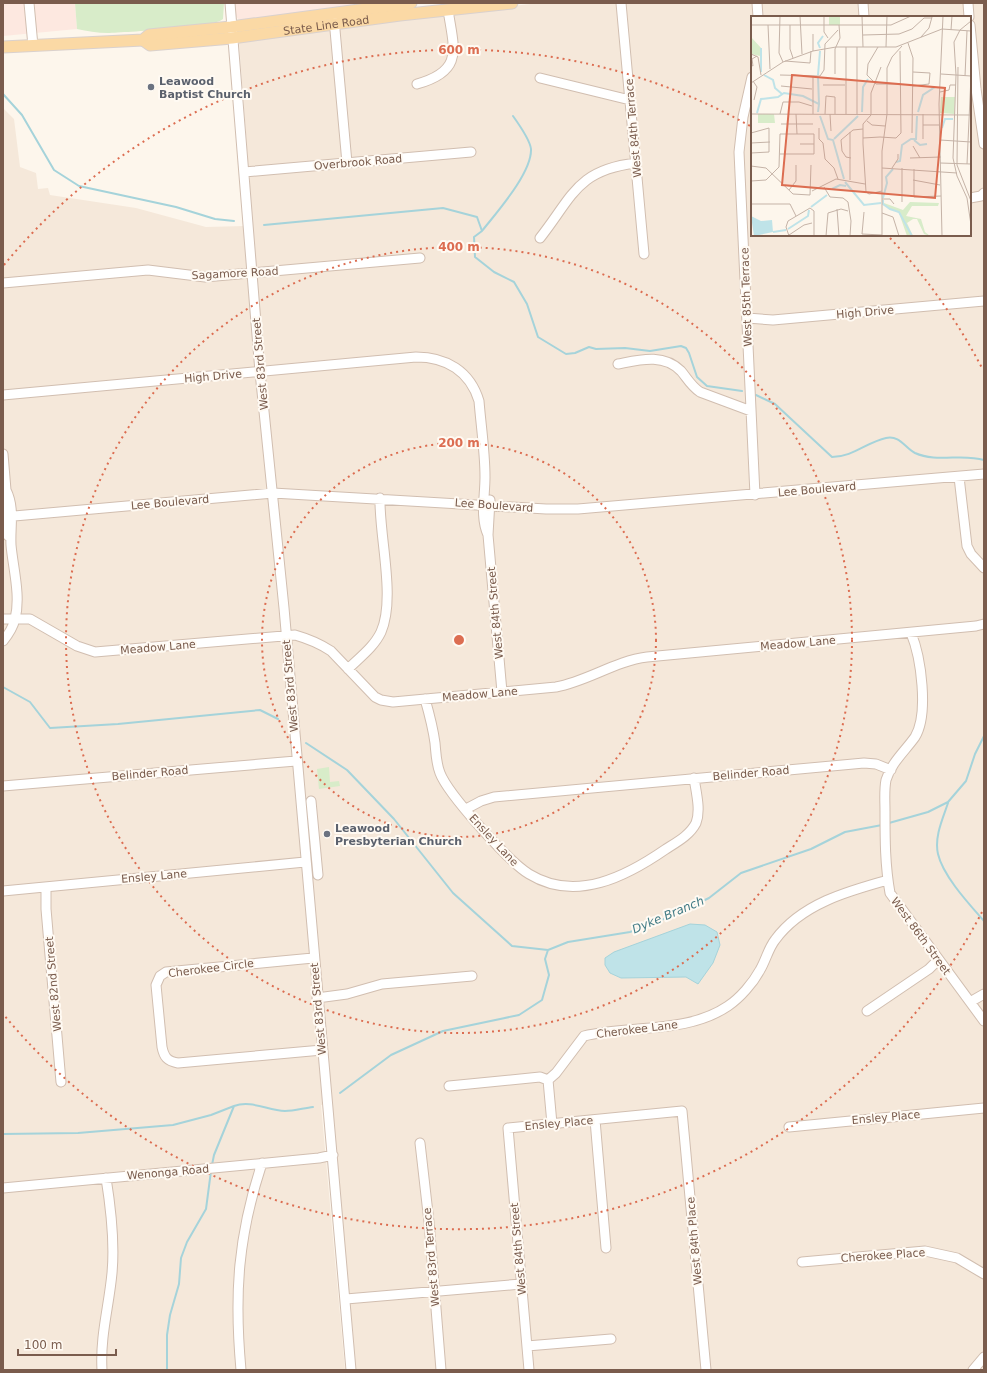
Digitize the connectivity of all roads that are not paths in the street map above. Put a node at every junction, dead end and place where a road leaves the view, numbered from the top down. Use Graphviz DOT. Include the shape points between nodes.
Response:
graph roads {
  1 [pos="29,3"];
  2 [pos="230,3"];
  3 [pos="412,3"];
  4 [pos="512,3"];
  5 [pos="621,3"];
  6 [pos="757,3"];
  7 [pos="863,3"];
  8 [pos="968,3"];
  9 [pos="464,6"];
  10 [pos="448,10"];
  11 [pos="758,16"];
  12 [pos="864,16"];
  13 [pos="969,16"];
  14 [pos="334,19"];
  15 [pos="231,33"];
  16 [pos="971,37"];
  17 [pos="33,46"];
  18 [pos="3,47"];
  19 [pos="540,78"];
  20 [pos="751,82"];
  21 [pos="417,84"];
  22 [pos="630,100"];
  23 [pos="984,144"];
  24 [pos="471,152"];
  25 [pos="347,163"];
  26 [pos="636,163"];
  27 [pos="244,172"];
  28 [pos="984,193"];
  29 [pos="971,198"];
  30 [pos="742,214"];
  31 [pos="751,215"];
  32 [pos="540,238"];
  33 [pos="644,254"];
  34 [pos="420,258"];
  35 [pos="252,273"];
  36 [pos="3,283"];
  37 [pos="984,301"];
  38 [pos="747,318"];
  39 [pos="618,364"];
  40 [pos="260,372"];
  41 [pos="3,395"];
  42 [pos="478,396"];
  43 [pos="751,411"];
  44 [pos="3,454"];
  45 [pos="984,474"];
  46 [pos="959,477"];
  47 [pos="273,493"];
  48 [pos="754,495"];
  49 [pos="383,498"];
  50 [pos="487,504"];
  51 [pos="6,516"];
  52 [pos="984,568"];
  53 [pos="3,619"];
  54 [pos="15,619"];
  55 [pos="984,624"];
  56 [pos="911,633"];
  57 [pos="286,636"];
  58 [pos="3,641"];
  59 [pos="348,669"];
  60 [pos="502,692"];
  61 [pos="425,699"];
  62 [pos="296,761"];
  63 [pos="891,770"];
  64 [pos="694,778"];
  65 [pos="3,786"];
  66 [pos="311,801"];
  67 [pos="466,810"];
  68 [pos="305,862"];
  69 [pos="318,875"];
  70 [pos="888,880"];
  71 [pos="46,887"];
  72 [pos="3,891"];
  73 [pos="313,958"];
  74 [pos="938,960"];
  75 [pos="472,976"];
  76 [pos="984,994"];
  77 [pos="317,998"];
  78 [pos="970,1002"];
  79 [pos="867,1011"];
  80 [pos="984,1021"];
  81 [pos="322,1050"];
  82 [pos="548,1080"];
  83 [pos="61,1082"];
  84 [pos="449,1086"];
  85 [pos="984,1108"];
  86 [pos="682,1111"];
  87 [pos="595,1120"];
  88 [pos="552,1124"];
  89 [pos="789,1127"];
  90 [pos="508,1128"];
  91 [pos="420,1143"];
  92 [pos="333,1155"];
  93 [pos="262,1163"];
  94 [pos="106,1178"];
  95 [pos="3,1188"];
  96 [pos="606,1248"];
  97 [pos="802,1262"];
  98 [pos="984,1274"];
  99 [pos="520,1284"];
  100 [pos="434,1292"];
  101 [pos="346,1300"];
  102 [pos="611,1339"];
  103 [pos="527,1346"];
  104 [pos="984,1357"];
  105 [pos="977,1369"];
  106 [pos="102,1370"];
  107 [pos="242,1370"];
  108 [pos="351,1370"];
  109 [pos="441,1370"];
  110 [pos="529,1370"];
  111 [pos="706,1370"];
  1 -- 17 [label="street"];
  2 -- 15 [label="street, West 83rd Street"];
  3 -- 14 [label="main road, State Line Road"];
  4 -- 9 [label="main road, State Line Road"];
  5 -- 22 [label="street, West 84th Terrace"];
  6 -- 11 [label="street"];
  7 -- 12 [label="street"];
  8 -- 13 [label="street"];
  9 -- 10 [label="main road, State Line Road"];
  10 -- 14 [label="main road, State Line Road"];
  10 -- 21 [label="street" via="453,60 442,74"];
  14 -- 15 [label="main road, State Line Road"];
  14 -- 25 [label="street"];
  15 -- 17 [label="main road, State Line Road" via="150,45 143,40"];
  15 -- 27 [label="street, West 83rd Street"];
  16 -- 23 [label="street" via="976,95"];
  17 -- 18 [label="main road, State Line Road"];
  19 -- 22 [label="street"];
  20 -- 30 [label="street, West 85th Terrace" via="740,137"];
  22 -- 26 [label="street, West 84th Terrace"];
  24 -- 25 [label="street, Overbrook Road"];
  25 -- 27 [label="street, Overbrook Road"];
  26 -- 32 [label="street" via="613,166 588,178 578,187"];
  26 -- 33 [label="street, West 84th Terrace"];
  27 -- 35 [label="street, West 83rd Street"];
  28 -- 29 [label="street"];
  30 -- 31 [label="street"];
  30 -- 38 [label="street, West 85th Terrace"];
  34 -- 35 [label="street, Sagamore Road"];
  35 -- 36 [label="street, Sagamore Road" via="194,277 148,270"];
  35 -- 40 [label="street, West 83rd Street"];
  37 -- 38 [label="street, High Drive" via="773,320"];
  38 -- 43 [label="street, West 85th Terrace"];
  39 -- 43 [label="street" via="662,359 681,371 700,392"];
  40 -- 41 [label="street, High Drive"];
  40 -- 42 [label="street, High Drive" via="428,357 460,370"];
  40 -- 47 [label="street, West 83rd Street"];
  42 -- 50 [label="street, West 84th Street"];
  43 -- 48 [label="street, West 85th Terrace"];
  44 -- 51 [label="street" via="6,490 9,496"];
  45 -- 46 [label="street, Lee Boulevard"];
  46 -- 48 [label="street, Lee Boulevard"];
  46 -- 52 [label="street" via="967,546"];
  47 -- 49 [label="street, Lee Boulevard"];
  47 -- 51 [label="street, Lee Boulevard"];
  47 -- 57 [label="street, West 83rd Street"];
  48 -- 50 [label="street, Lee Boulevard" via="578,509"];
  49 -- 50 [label="street, Lee Boulevard"];
  49 -- 59 [label="street" via="386,609 384,622 373,643"];
  50 -- 60 [label="street, West 84th Street" via="485,525"];
  51 -- 54 [label="street" via="16,600"];
  53 -- 54 [label="street, Meadow Lane"];
  54 -- 57 [label="street, Meadow Lane" via="34,620 77,646 95,652"];
  54 -- 58 [label="street"];
  55 -- 56 [label="street, Meadow Lane"];
  56 -- 60 [label="street, Meadow Lane" via="635,658 564,685"];
  56 -- 63 [label="street" via="917,649 922,719 914,738"];
  57 -- 59 [label="street, Meadow Lane" via="295,635 323,645"];
  57 -- 62 [label="street, West 83rd Street"];
  59 -- 61 [label="street, Meadow Lane" via="365,688 381,700 393,702"];
  60 -- 61 [label="street, Meadow Lane"];
  61 -- 67 [label="street, Ensley Lane" via="439,771 447,787"];
  62 -- 65 [label="street, Belinder Road"];
  62 -- 68 [label="street, West 83rd Street"];
  63 -- 64 [label="street, Belinder Road" via="876,764 864,763"];
  63 -- 70 [label="street, West 86th Street" via="886,780 885,808"];
  64 -- 67 [label="street, Belinder Road" via="494,797"];
  64 -- 67 [label="street, Ensley Lane" via="698,816 692,829 629,873 589,885 560,885 529,874 512,860"];
  66 -- 69 [label="street"];
  68 -- 71 [label="street, Ensley Lane"];
  68 -- 73 [label="street, West 83rd Street"];
  70 -- 74 [label="street, West 86th Street" via="890,893"];
  70 -- 82 [label="street, Cherokee Lane" via="844,892 795,920 774,941 754,979 728,1006 685,1023 584,1036"];
  71 -- 72 [label="street, Ensley Lane"];
  71 -- 83 [label="street, West 82nd Street"];
  73 -- 77 [label="street, West 83rd Street"];
  73 -- 81 [label="street, Cherokee Circle" via="166,972 160,976 156,985 162,1047 164,1056 169,1061 178,1063"];
  74 -- 78 [label="street, West 86th Street"];
  74 -- 79 [label="street" via="929,969"];
  75 -- 77 [label="street" via="382,984 347,994"];
  76 -- 78 [label="street"];
  77 -- 81 [label="street, West 83rd Street"];
  78 -- 80 [label="street, West 86th Street"];
  81 -- 92 [label="street, West 83rd Street"];
  82 -- 84 [label="street" via="540,1077"];
  82 -- 88 [label="street"];
  85 -- 89 [label="street, Ensley Place"];
  86 -- 87 [label="street, Ensley Place"];
  86 -- 111 [label="street, West 84th Place"];
  87 -- 88 [label="street, Ensley Place"];
  87 -- 96 [label="street"];
  88 -- 90 [label="street, Ensley Place"];
  90 -- 99 [label="street, West 84th Street"];
  91 -- 100 [label="street, West 83rd Terrace"];
  92 -- 93 [label="street, Wenonga Road"];
  92 -- 101 [label="street, West 83rd Street"];
  93 -- 94 [label="street, Wenonga Road"];
  93 -- 107 [label="street" via="244,1228 239,1268 237,1320"];
  94 -- 95 [label="street, Wenonga Road"];
  94 -- 106 [label="street" via="113,1253 102,1335"];
  97 -- 98 [label="street, Cherokee Place" via="925,1251 957,1258"];
  99 -- 100 [label="street"];
  99 -- 103 [label="street, West 84th Street"];
  100 -- 101 [label="street"];
  100 -- 109 [label="street, West 83rd Terrace"];
  101 -- 108 [label="street, West 83rd Street"];
  102 -- 103 [label="street"];
  103 -- 110 [label="street, West 84th Street"];
  104 -- 105 [label="street"];
}
